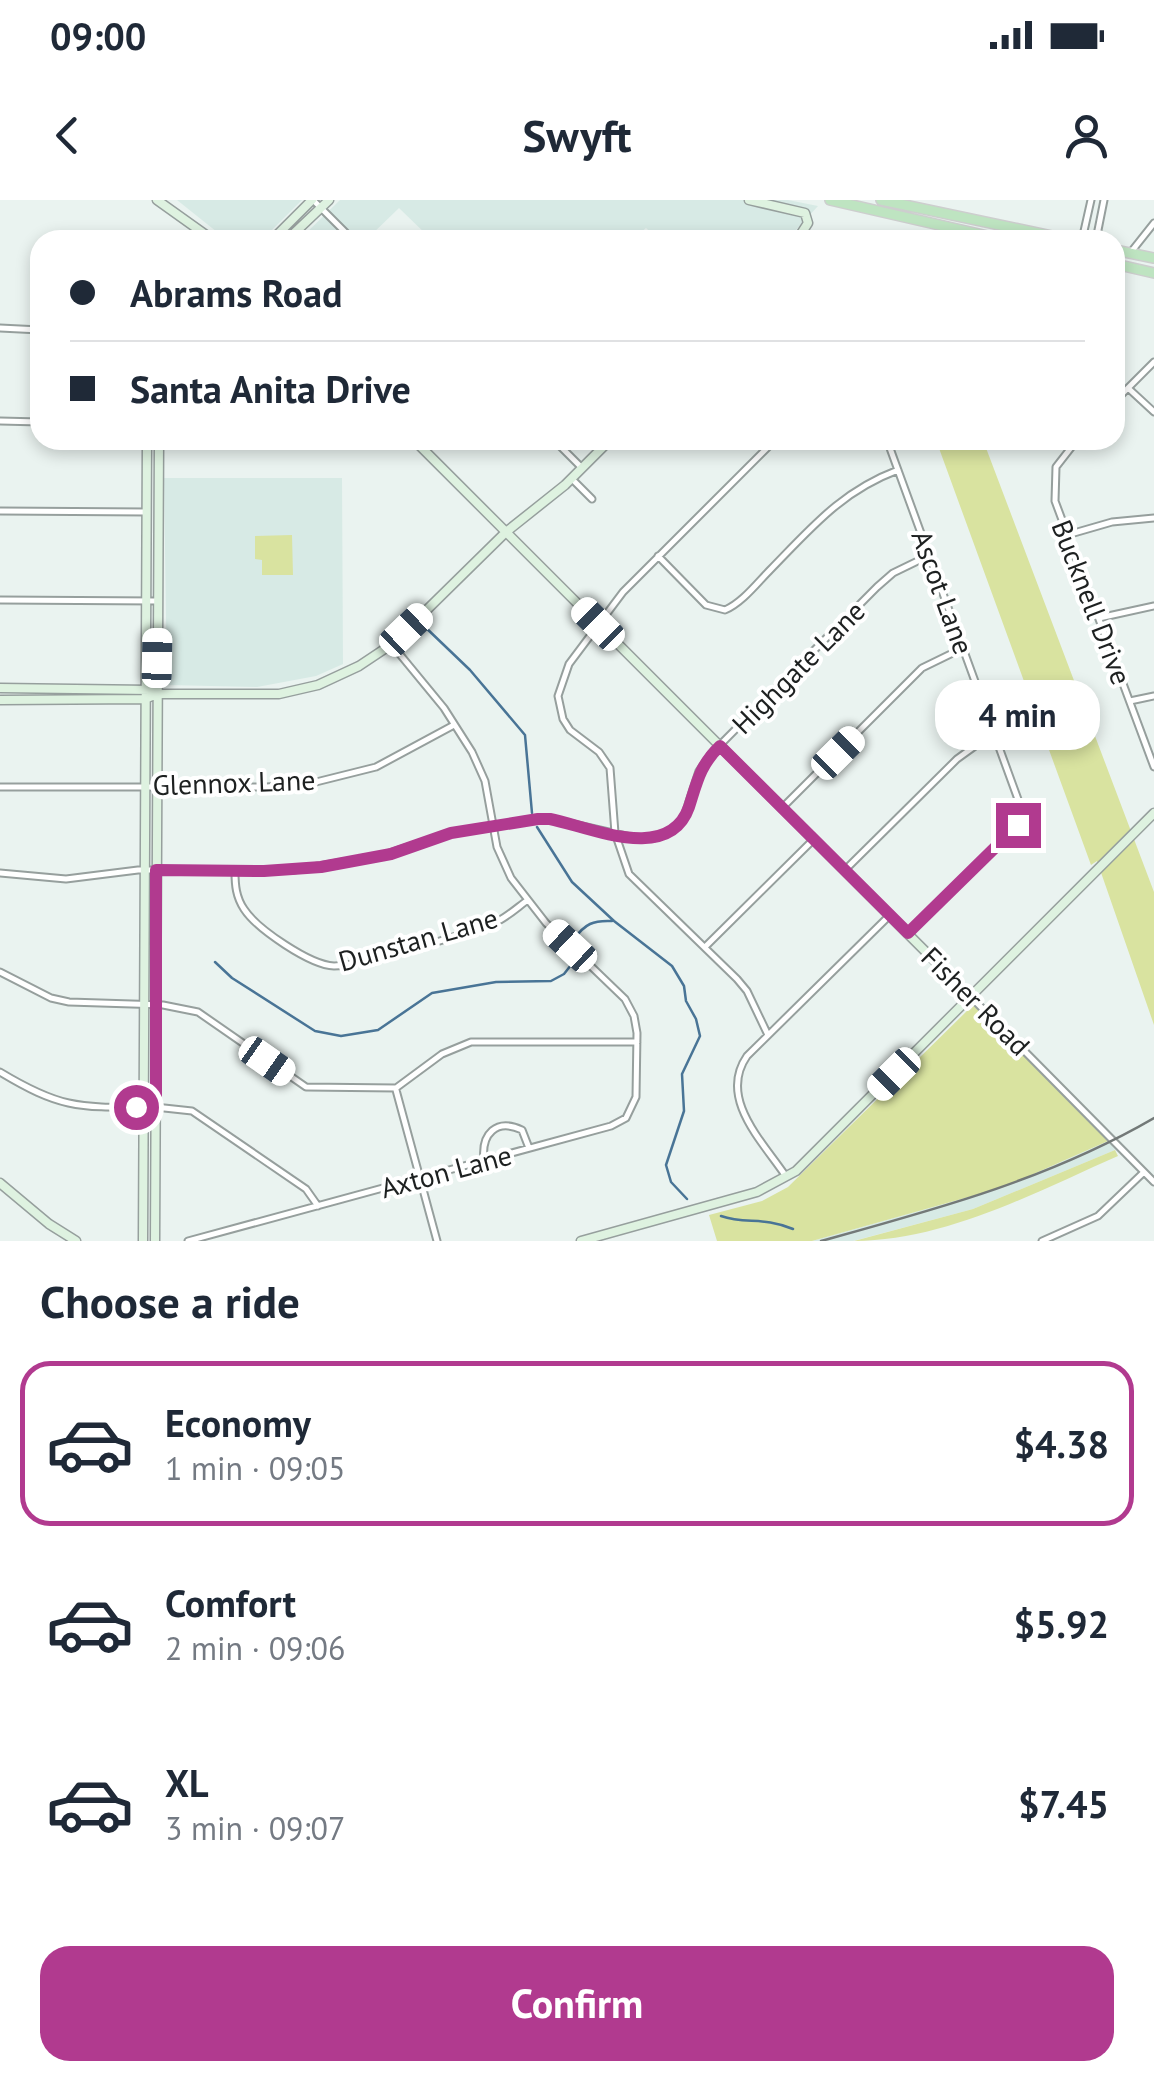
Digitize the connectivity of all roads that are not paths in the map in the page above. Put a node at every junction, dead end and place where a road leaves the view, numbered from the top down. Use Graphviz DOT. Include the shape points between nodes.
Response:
graph roads {
  1 [pos="158,200"];
  2 [pos="313,200"];
  3 [pos="329,200"];
  4 [pos="749,200"];
  5 [pos="831,200"];
  6 [pos="881,200"];
  7 [pos="1091,200"];
  8 [pos="1104,200"];
  9 [pos="320,208"];
  10 [pos="907,211"];
  11 [pos="1154,223"];
  12 [pos="198,230"];
  13 [pos="282,230"];
  14 [pos="297,230"];
  15 [pos="343,230"];
  16 [pos="803,230"];
  17 [pos="972,230"];
  18 [pos="1014,230"];
  19 [pos="1084,230"];
  20 [pos="1098,230"];
  21 [pos="1125,252"];
  22 [pos="1130,253"];
  23 [pos="1154,258"];
  24 [pos="1125,266"];
  25 [pos="1154,273"];
  26 [pos="0,328"];
  27 [pos="30,330"];
  28 [pos="1154,362"];
  29 [pos="1128,388"];
  30 [pos="1125,391"];
  31 [pos="1154,412"];
  32 [pos="0,421"];
  33 [pos="30,422"];
  34 [pos="147,450"];
  35 [pos="159,450"];
  36 [pos="424,450"];
  37 [pos="564,450"];
  38 [pos="600,450"];
  39 [pos="765,450"];
  40 [pos="890,450"];
  41 [pos="1068,450"];
  42 [pos="582,468"];
  43 [pos="898,470"];
  44 [pos="572,479"];
  45 [pos="592,499"];
  46 [pos="0,510"];
  47 [pos="158,511"];
  48 [pos="146,512"];
  49 [pos="1154,518"];
  50 [pos="506,532"];
  51 [pos="1067,536"];
  52 [pos="930,555"];
  53 [pos="658,556"];
  54 [pos="0,600"];
  55 [pos="146,601"];
  56 [pos="158,601"];
  57 [pos="1154,606"];
  58 [pos="1098,618"];
  59 [pos="598,624"];
  60 [pos="392,644"];
  61 [pos="963,648"];
  62 [pos="0,688"];
  63 [pos="146,688"];
  64 [pos="157,694"];
  65 [pos="1154,696"];
  66 [pos="146,699"];
  67 [pos="0,700"];
  68 [pos="1130,701"];
  69 [pos="456,725"];
  70 [pos="997,737"];
  71 [pos="720,746"];
  72 [pos="1154,767"];
  73 [pos="145,786"];
  74 [pos="0,787"];
  75 [pos="156,788"];
  76 [pos="782,808"];
  77 [pos="1154,814"];
  78 [pos="492,827"];
  79 [pos="615,834"];
  80 [pos="814,839"];
  81 [pos="144,870"];
  82 [pos="156,870"];
  83 [pos="845,870"];
  84 [pos="234,872"];
  85 [pos="0,873"];
  86 [pos="526,901"];
  87 [pos="890,915"];
  88 [pos="908,933"];
  89 [pos="706,946"];
  90 [pos="0,972"];
  91 [pos="971,996"];
  92 [pos="144,1005"];
  93 [pos="156,1005"];
  94 [pos="768,1035"];
  95 [pos="637,1042"];
  96 [pos="0,1072"];
  97 [pos="396,1088"];
  98 [pos="143,1107"];
  99 [pos="156,1107"];
  100 [pos="529,1148"];
  101 [pos="484,1160"];
  102 [pos="1144,1172"];
  103 [pos="421,1178"];
  104 [pos="787,1178"];
  105 [pos="1154,1182"];
  106 [pos="0,1183"];
  107 [pos="318,1206"];
  108 [pos="76,1241"];
  109 [pos="142,1241"];
  110 [pos="154,1241"];
  111 [pos="188,1241"];
  112 [pos="437,1241"];
  113 [pos="580,1241"];
  114 [pos="1042,1241"];
  1 -- 12 [label="street"];
  2 -- 9 [label="street"];
  2 -- 13 [label="street"];
  3 -- 9 [label="street"];
  4 -- 16 [label="street" via="805,213"];
  5 -- 10 [label="main road"];
  6 -- 10 [label="main road"];
  7 -- 19 [label="street"];
  8 -- 20 [label="street"];
  9 -- 14 [label="street"];
  9 -- 15 [label="street"];
  10 -- 17 [label="main road"];
  10 -- 18 [label="main road"];
  11 -- 22 [label="street"];
  21 -- 22 [label="main road"];
  22 -- 23 [label="main road"];
  24 -- 25 [label="main road"];
  26 -- 27 [label="street"];
  28 -- 29 [label="street"];
  29 -- 30 [label="street"];
  29 -- 31 [label="street"];
  32 -- 33 [label="street"];
  34 -- 48 [label="street"];
  35 -- 47 [label="street"];
  36 -- 50 [label="street, Fisher Road"];
  37 -- 42 [label="street"];
  38 -- 42 [label="street"];
  39 -- 53 [label="street"];
  40 -- 43 [label="street, Ascot Lane"];
  41 -- 51 [label="street, Bucknell Drive" via="1053,484"];
  42 -- 44 [label="street"];
  43 -- 52 [label="street, Ascot Lane"];
  43 -- 53 [label="street" via="836,504 733,607 706,605"];
  44 -- 45 [label="street"];
  44 -- 50 [label="street"];
  46 -- 48 [label="street"];
  47 -- 48 [label="street"];
  47 -- 56 [label="street"];
  48 -- 55 [label="street"];
  49 -- 51 [label="street"];
  50 -- 59 [label="street, Fisher Road"];
  50 -- 60 [label="street"];
  51 -- 58 [label="street, Bucknell Drive"];
  52 -- 61 [label="street, Ascot Lane"];
  52 -- 71 [label="street, Highgate Lane" via="877,587"];
  53 -- 59 [label="street"];
  54 -- 55 [label="street"];
  55 -- 56 [label="street"];
  55 -- 63 [label="street"];
  56 -- 64 [label="street"];
  57 -- 58 [label="street"];
  58 -- 68 [label="street, Bucknell Drive"];
  59 -- 71 [label="street, Fisher Road"];
  59 -- 79 [label="street" via="569,664 558,696 570,730 610,768"];
  60 -- 64 [label="street" via="349,672 304,689"];
  60 -- 69 [label="street"];
  61 -- 70 [label="street, Ascot Lane"];
  61 -- 76 [label="street" via="922,668"];
  62 -- 63 [label="street"];
  63 -- 64 [label="street"];
  63 -- 66 [label="street"];
  64 -- 66 [label="street"];
  64 -- 75 [label="street"];
  65 -- 68 [label="street"];
  66 -- 67 [label="street"];
  66 -- 73 [label="street"];
  68 -- 72 [label="street, Bucknell Drive"];
  69 -- 75 [label="street, Glennox Lane" via="388,762 312,783"];
  69 -- 78 [label="street" via="480,766"];
  70 -- 83 [label="street" via="957,758"];
  70 -- 88 [label="street, Ascot Lane" via="1023,814"];
  71 -- 76 [label="street, Fisher Road"];
  71 -- 79 [label="street, Highgate Lane" via="699,772 675,828 646,839"];
  73 -- 74 [label="street, Glennox Lane"];
  73 -- 75 [label="street, Glennox Lane"];
  73 -- 81 [label="street"];
  75 -- 82 [label="street"];
  76 -- 80 [label="street, Fisher Road"];
  77 -- 91 [label="street"];
  78 -- 79 [label="street, Highgate Lane" via="550,819"];
  78 -- 84 [label="street, Highgate Lane" via="321,867"];
  78 -- 86 [label="street" via="502,863"];
  79 -- 89 [label="street" via="629,874"];
  80 -- 83 [label="street, Fisher Road"];
  80 -- 89 [label="street"];
  81 -- 82 [label="street, Highgate Lane"];
  81 -- 85 [label="street, Highgate Lane" via="66,879"];
  81 -- 92 [label="street"];
  82 -- 84 [label="street, Highgate Lane"];
  82 -- 93 [label="street"];
  83 -- 87 [label="street, Fisher Road"];
  84 -- 86 [label="street, Dunstan Lane" via="238,899 254,921 324,965 354,964 484,926"];
  86 -- 95 [label="street" via="624,999"];
  87 -- 88 [label="street, Fisher Road"];
  87 -- 94 [label="street"];
  88 -- 91 [label="street, Fisher Road"];
  89 -- 94 [label="street" via="747,991"];
  90 -- 92 [label="street" via="51,998"];
  91 -- 102 [label="street, Fisher Road"];
  91 -- 104 [label="street"];
  92 -- 93 [label="street"];
  92 -- 98 [label="street"];
  93 -- 97 [label="street" via="198,1012 306,1087"];
  93 -- 99 [label="street"];
  94 -- 104 [label="street" via="742,1063 736,1092"];
  95 -- 97 [label="street" via="471,1042"];
  95 -- 100 [label="street, Axton Lane" via="636,1097 626,1118"];
  96 -- 98 [label="street" via="45,1099"];
  97 -- 103 [label="street"];
  98 -- 99 [label="street"];
  98 -- 109 [label="street"];
  99 -- 107 [label="street" via="203,1117 306,1189"];
  99 -- 110 [label="street"];
  100 -- 101 [label="street, Axton Lane"];
  100 -- 101 [label="street" via="522,1130 497,1126 486,1135"];
  101 -- 103 [label="street, Axton Lane"];
  102 -- 105 [label="street, Fisher Road"];
  102 -- 114 [label="street" via="1098,1216"];
  103 -- 107 [label="street, Axton Lane"];
  103 -- 112 [label="street"];
  104 -- 113 [label="street"];
  106 -- 108 [label="street"];
  107 -- 111 [label="street, Axton Lane"];
}
